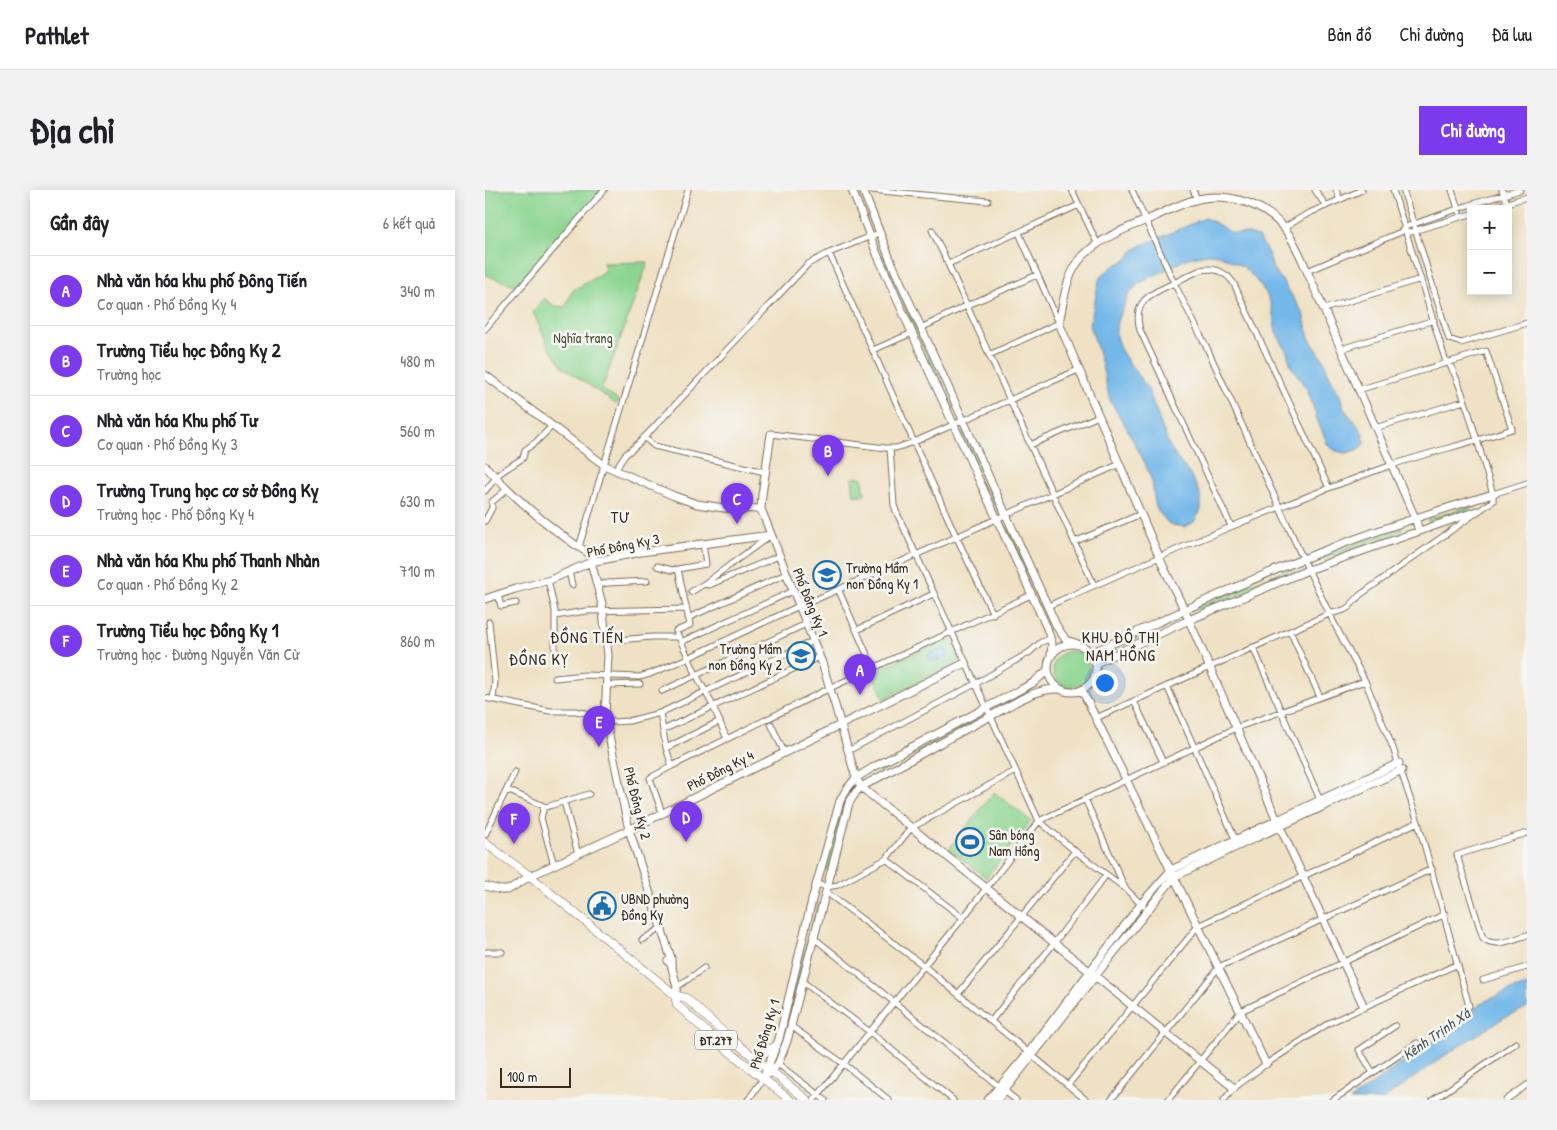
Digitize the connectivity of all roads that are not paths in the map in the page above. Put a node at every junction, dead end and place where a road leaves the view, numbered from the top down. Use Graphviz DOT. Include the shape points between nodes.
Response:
graph roads {
  1 [pos="605,190"];
  2 [pos="688,190"];
  3 [pos="852,190"];
  4 [pos="863,190"];
  5 [pos="869,190"];
  6 [pos="1072,190"];
  7 [pos="1132,190"];
  8 [pos="1193,190"];
  9 [pos="1315,190"];
  10 [pos="1336,190"];
  11 [pos="1362,190"];
  12 [pos="1393,190"];
  13 [pos="1403,190"];
  14 [pos="1452,190"];
  15 [pos="1496,190"];
  16 [pos="1520,190"];
  17 [pos="1501,194"];
  18 [pos="1527,197"];
  19 [pos="1197,199"];
  20 [pos="1340,200"];
  21 [pos="988,201"];
  22 [pos="1504,204"];
  23 [pos="1501,205"];
  24 [pos="1079,206"];
  25 [pos="1326,206"];
  26 [pos="1458,209"];
  27 [pos="1467,215"];
  28 [pos="1460,217"];
  29 [pos="1146,220"];
  30 [pos="1284,228"];
  31 [pos="1409,229"];
  32 [pos="932,230"];
  33 [pos="879,233"];
  34 [pos="1019,233"];
  35 [pos="870,237"];
  36 [pos="1098,245"];
  37 [pos="829,253"];
  38 [pos="948,264"];
  39 [pos="1307,271"];
  40 [pos="1037,275"];
  41 [pos="1421,279"];
  42 [pos="1174,283"];
  43 [pos="966,306"];
  44 [pos="1062,308"];
  45 [pos="1053,309"];
  46 [pos="1324,309"];
  47 [pos="1433,320"];
  48 [pos="1059,323"];
  49 [pos="1527,323"];
  50 [pos="921,328"];
  51 [pos="485,329"];
  52 [pos="911,333"];
  53 [pos="1341,349"];
  54 [pos="873,350"];
  55 [pos="989,354"];
  56 [pos="1449,362"];
  57 [pos="1078,370"];
  58 [pos="485,375"];
  59 [pos="1359,390"];
  60 [pos="1010,400"];
  61 [pos="1464,401"];
  62 [pos="1099,416"];
  63 [pos="963,421"];
  64 [pos="953,425"];
  65 [pos="552,426"];
  66 [pos="1375,428"];
  67 [pos="771,434"];
  68 [pos="644,437"];
  69 [pos="1477,441"];
  70 [pos="914,442"];
  71 [pos="1030,445"];
  72 [pos="890,448"];
  73 [pos="1120,464"];
  74 [pos="603,465"];
  75 [pos="1391,465"];
  76 [pos="485,466"];
  77 [pos="615,470"];
  78 [pos="765,472"];
  79 [pos="496,478"];
  80 [pos="1527,483"];
  81 [pos="1329,488"];
  82 [pos="507,489"];
  83 [pos="485,491"];
  84 [pos="1052,493"];
  85 [pos="1493,494"];
  86 [pos="1279,507"];
  87 [pos="761,509"];
  88 [pos="1477,511"];
  89 [pos="1005,514"];
  90 [pos="1141,514"];
  91 [pos="996,518"];
  92 [pos="1415,518"];
  93 [pos="485,521"];
  94 [pos="1231,526"];
  95 [pos="1419,531"];
  96 [pos="771,535"];
  97 [pos="956,536"];
  98 [pos="1074,542"];
  99 [pos="703,544"];
  100 [pos="579,547"];
  101 [pos="915,555"];
  102 [pos="779,556"];
  103 [pos="1159,556"];
  104 [pos="1303,559"];
  105 [pos="591,562"];
  106 [pos="657,566"];
  107 [pos="678,569"];
  108 [pos="1308,570"];
  109 [pos="569,571"];
  110 [pos="786,574"];
  111 [pos="548,580"];
  112 [pos="647,581"];
  113 [pos="704,584"];
  114 [pos="572,585"];
  115 [pos="597,585"];
  116 [pos="1094,585"];
  117 [pos="793,591"];
  118 [pos="839,591"];
  119 [pos="691,592"];
  120 [pos="933,594"];
  121 [pos="498,595"];
  122 [pos="1031,595"];
  123 [pos="485,599"];
  124 [pos="516,603"];
  125 [pos="1047,606"];
  126 [pos="799,607"];
  127 [pos="685,609"];
  128 [pos="603,610"];
  129 [pos="1184,610"];
  130 [pos="993,614"];
  131 [pos="1329,614"];
  132 [pos="555,616"];
  133 [pos="688,618"];
  134 [pos="1189,620"];
  135 [pos="489,622"];
  136 [pos="806,624"];
  137 [pos="857,630"];
  138 [pos="1290,631"];
  139 [pos="952,632"];
  140 [pos="680,639"];
  141 [pos="1051,639"];
  142 [pos="607,641"];
  143 [pos="813,641"];
  144 [pos="1078,644"];
  145 [pos="1253,647"];
  146 [pos="555,652"];
  147 [pos="1091,652"];
  148 [pos="1051,654"];
  149 [pos="819,657"];
  150 [pos="688,658"];
  151 [pos="965,663"];
  152 [pos="1096,663"];
  153 [pos="1209,667"];
  154 [pos="873,668"];
  155 [pos="1047,670"];
  156 [pos="697,676"];
  157 [pos="607,677"];
  158 [pos="555,678"];
  159 [pos="1365,681"];
  160 [pos="640,684"];
  161 [pos="975,684"];
  162 [pos="607,685"];
  163 [pos="1167,686"];
  164 [pos="830,688"];
  165 [pos="1059,689"];
  166 [pos="1082,690"];
  167 [pos="662,691"];
  168 [pos="705,691"];
  169 [pos="1320,697"];
  170 [pos="485,698"];
  171 [pos="493,699"];
  172 [pos="1134,701"];
  173 [pos="713,706"];
  174 [pos="986,707"];
  175 [pos="1280,711"];
  176 [pos="660,713"];
  177 [pos="991,716"];
  178 [pos="606,718"];
  179 [pos="1096,718"];
  180 [pos="720,721"];
  181 [pos="771,724"];
  182 [pos="841,725"];
  183 [pos="1236,728"];
  184 [pos="663,730"];
  185 [pos="727,739"];
  186 [pos="667,748"];
  187 [pos="1194,748"];
  188 [pos="848,751"];
  189 [pos="784,752"];
  190 [pos="1163,762"];
  191 [pos="672,766"];
  192 [pos="1401,766"];
  193 [pos="1015,771"];
  194 [pos="515,772"];
  195 [pos="856,778"];
  196 [pos="1125,780"];
  197 [pos="861,788"];
  198 [pos="507,790"];
  199 [pos="589,794"];
  200 [pos="1085,799"];
  201 [pos="1320,799"];
  202 [pos="565,802"];
  203 [pos="544,807"];
  204 [pos="1323,807"];
  205 [pos="662,814"];
  206 [pos="1039,821"];
  207 [pos="1418,822"];
  208 [pos="1279,823"];
  209 [pos="911,828"];
  210 [pos="629,830"];
  211 [pos="1527,833"];
  212 [pos="485,835"];
  213 [pos="1236,842"];
  214 [pos="485,843"];
  215 [pos="1075,851"];
  216 [pos="578,854"];
  217 [pos="886,860"];
  218 [pos="554,865"];
  219 [pos="1431,869"];
  220 [pos="1171,870"];
  221 [pos="1106,875"];
  222 [pos="1303,875"];
  223 [pos="530,876"];
  224 [pos="1174,877"];
  225 [pos="817,884"];
  226 [pos="485,886"];
  227 [pos="986,887"];
  228 [pos="827,889"];
  229 [pos="1126,889"];
  230 [pos="1141,904"];
  231 [pos="1147,909"];
  232 [pos="1445,914"];
  233 [pos="1022,916"];
  234 [pos="963,918"];
  235 [pos="1323,918"];
  236 [pos="1198,926"];
  237 [pos="661,928"];
  238 [pos="1527,935"];
  239 [pos="814,938"];
  240 [pos="643,940"];
  241 [pos="1055,942"];
  242 [pos="485,952"];
  243 [pos="502,952"];
  244 [pos="1342,962"];
  245 [pos="1458,964"];
  246 [pos="924,966"];
  247 [pos="1527,966"];
  248 [pos="704,968"];
  249 [pos="1219,968"];
  250 [pos="1090,972"];
  251 [pos="1096,977"];
  252 [pos="1483,980"];
  253 [pos="803,982"];
  254 [pos="676,991"];
  255 [pos="958,994"];
  256 [pos="895,1002"];
  257 [pos="1133,1006"];
  258 [pos="1469,1006"];
  259 [pos="1364,1007"];
  260 [pos="1241,1011"];
  261 [pos="991,1021"];
  262 [pos="791,1026"];
  263 [pos="1395,1026"];
  264 [pos="870,1032"];
  265 [pos="1166,1033"];
  266 [pos="1516,1042"];
  267 [pos="1417,1043"];
  268 [pos="776,1046"];
  269 [pos="1031,1054"];
  270 [pos="754,1057"];
  271 [pos="1200,1060"];
  272 [pos="778,1064"];
  273 [pos="844,1064"];
  274 [pos="1266,1064"];
  275 [pos="770,1069"];
  276 [pos="1373,1073"];
  277 [pos="763,1079"];
  278 [pos="1068,1085"];
  279 [pos="1527,1085"];
  280 [pos="1233,1088"];
  281 [pos="1002,1089"];
  282 [pos="819,1095"];
  283 [pos="748,1100"];
  284 [pos="790,1100"];
  285 [pos="807,1100"];
  286 [pos="815,1100"];
  287 [pos="825,1100"];
  288 [pos="889,1100"];
  289 [pos="953,1100"];
  290 [pos="988,1100"];
  291 [pos="997,1100"];
  292 [pos="1016,1100"];
  293 [pos="1086,1100"];
  294 [pos="1111,1100"];
  295 [pos="1168,1100"];
  296 [pos="1223,1100"];
  297 [pos="1333,1100"];
  298 [pos="1433,1100"];
  299 [pos="1505,1100"];
  1 -- 51 [label="street"];
  2 -- 74 [label="street"];
  3 -- 35 [label="street"];
  4 -- 5 [label="street"];
  4 -- 33 [label="street"];
  5 -- 21 [label="street"];
  6 -- 24 [label="street"];
  7 -- 29 [label="street"];
  8 -- 19 [label="street"];
  9 -- 25 [label="street"];
  10 -- 20 [label="street"];
  11 -- 20 [label="street"];
  12 -- 31 [label="street"];
  13 -- 31 [label="street"];
  14 -- 26 [label="street"];
  15 -- 17 [label="street"];
  16 -- 17 [label="street"];
  17 -- 22 [label="street"];
  17 -- 26 [label="street"];
  18 -- 22 [label="street"];
  19 -- 29 [label="street"];
  19 -- 30 [label="street" via="1237,200 1260,209"];
  20 -- 25 [label="street"];
  22 -- 23 [label="street"];
  24 -- 34 [label="street"];
  24 -- 36 [label="street"];
  25 -- 30 [label="street"];
  26 -- 28 [label="street"];
  26 -- 31 [label="street"];
  27 -- 28 [label="street"];
  28 -- 31 [label="street"];
  29 -- 36 [label="street"];
  29 -- 42 [label="street"];
  30 -- 39 [label="street"];
  31 -- 39 [label="street"];
  31 -- 41 [label="street"];
  31 -- 49 [label="street" via="1449,339 1461,343"];
  32 -- 38 [label="street"];
  33 -- 35 [label="street"];
  33 -- 50 [label="street"];
  34 -- 38 [label="street"];
  34 -- 40 [label="street"];
  35 -- 37 [label="street"];
  35 -- 52 [label="street"];
  36 -- 44 [label="street" via="1083,256 1072,272"];
  37 -- 54 [label="street"];
  37 -- 68 [label="street" via="808,264"];
  38 -- 43 [label="street"];
  39 -- 46 [label="street"];
  40 -- 43 [label="street"];
  40 -- 45 [label="street"];
  41 -- 46 [label="street"];
  41 -- 47 [label="street"];
  42 -- 81 [label="street" via="1206,269 1219,271 1231,280"];
  42 -- 86 [label="street"];
  42 -- 94 [label="street" via="1150,294 1143,302 1137,314 1139,328"];
  43 -- 50 [label="street"];
  43 -- 55 [label="street"];
  44 -- 45 [label="street" via="1058,311"];
  44 -- 48 [label="street"];
  45 -- 48 [label="street"];
  46 -- 53 [label="street"];
  47 -- 53 [label="street"];
  47 -- 56 [label="street" via="1445,359"];
  48 -- 55 [label="street"];
  48 -- 57 [label="street"];
  50 -- 63 [label="street"];
  52 -- 54 [label="street"];
  52 -- 64 [label="street"];
  53 -- 59 [label="street"];
  54 -- 70 [label="street"];
  55 -- 60 [label="street"];
  56 -- 59 [label="street"];
  56 -- 61 [label="street"];
  56 -- 69 [label="street" via="1486,351 1490,361 1512,429"];
  57 -- 60 [label="street"];
  57 -- 62 [label="street"];
  58 -- 65 [label="street"];
  59 -- 66 [label="street"];
  60 -- 63 [label="street"];
  60 -- 71 [label="street"];
  61 -- 66 [label="street"];
  61 -- 69 [label="street"];
  62 -- 71 [label="street"];
  62 -- 73 [label="street"];
  63 -- 64 [label="street"];
  63 -- 89 [label="street"];
  64 -- 70 [label="street"];
  64 -- 91 [label="street"];
  65 -- 74 [label="street"];
  65 -- 79 [label="street" via="525,450 523,458"];
  66 -- 75 [label="street"];
  67 -- 72 [label="street"];
  67 -- 78 [label="street, Phố Đồng Kỵ 1"];
  68 -- 77 [label="street"];
  68 -- 78 [label="street" via="654,446"];
  69 -- 75 [label="street"];
  69 -- 85 [label="street"];
  70 -- 72 [label="street"];
  70 -- 97 [label="street"];
  71 -- 84 [label="street"];
  72 -- 101 [label="street" via="894,505"];
  73 -- 84 [label="street"];
  73 -- 90 [label="street"];
  74 -- 77 [label="street"];
  74 -- 100 [label="street"];
  75 -- 81 [label="street"];
  75 -- 92 [label="street"];
  76 -- 79 [label="street, Phố Đồng Kỵ 2"];
  77 -- 87 [label="street" via="697,504"];
  78 -- 87 [label="street, Phố Đồng Kỵ 1"];
  79 -- 82 [label="street, Phố Đồng Kỵ 2"];
  79 -- 83 [label="street"];
  80 -- 85 [label="street"];
  81 -- 86 [label="street"];
  82 -- 93 [label="street" via="492,502"];
  82 -- 100 [label="street, Phố Đồng Kỵ 2"];
  84 -- 89 [label="street"];
  84 -- 98 [label="street"];
  85 -- 88 [label="street" via="1493,501"];
  85 -- 92 [label="street"];
  86 -- 94 [label="street"];
  86 -- 104 [label="street"];
  87 -- 96 [label="street, Phố Đồng Kỵ 1"];
  88 -- 95 [label="street"];
  88 -- 131 [label="street" via="1360,595 1349,607"];
  89 -- 91 [label="street"];
  89 -- 125 [label="street"];
  90 -- 98 [label="street"];
  90 -- 103 [label="street"];
  91 -- 97 [label="street"];
  91 -- 122 [label="street"];
  92 -- 95 [label="street"];
  92 -- 104 [label="street"];
  94 -- 103 [label="street"];
  95 -- 108 [label="street"];
  96 -- 99 [label="street, Phố Đồng Kỵ 3"];
  96 -- 102 [label="street, Phố Đồng Kỵ 1"];
  96 -- 113 [label="street"];
  97 -- 101 [label="street"];
  97 -- 130 [label="street"];
  98 -- 116 [label="street"];
  99 -- 105 [label="street, Phố Đồng Kỵ 3"];
  99 -- 107 [label="street" via="706,564"];
  100 -- 105 [label="street, Phố Đồng Kỵ 2" via="593,556"];
  101 -- 118 [label="street"];
  101 -- 120 [label="street"];
  102 -- 110 [label="street, Phố Đồng Kỵ 1"];
  102 -- 113 [label="street" via="709,585"];
  103 -- 116 [label="street"];
  103 -- 129 [label="street"];
  104 -- 108 [label="street"];
  104 -- 129 [label="street"];
  105 -- 109 [label="street, Phố Đồng Kỵ 3"];
  105 -- 115 [label="street, Phố Đồng Kỵ 2"];
  106 -- 107 [label="street"];
  107 -- 127 [label="street"];
  108 -- 131 [label="street"];
  108 -- 134 [label="street"];
  109 -- 111 [label="street, Phố Đồng Kỵ 3"];
  109 -- 114 [label="street"];
  110 -- 117 [label="street, Phố Đồng Kỵ 1"];
  110 -- 133 [label="street"];
  111 -- 121 [label="street, Phố Đồng Kỵ 3"];
  111 -- 132 [label="street"];
  112 -- 115 [label="street"];
  113 -- 119 [label="street"];
  115 -- 128 [label="street, Phố Đồng Kỵ 2"];
  116 -- 125 [label="street"];
  117 -- 126 [label="street, Phố Đồng Kỵ 1"];
  117 -- 140 [label="street"];
  118 -- 126 [label="street"];
  118 -- 137 [label="street"];
  120 -- 137 [label="street"];
  120 -- 139 [label="street"];
  121 -- 123 [label="street, Phố Đồng Kỵ 3"];
  121 -- 124 [label="street" via="501,606"];
  122 -- 130 [label="street"];
  122 -- 141 [label="street"];
  125 -- 144 [label="street" via="1063,637"];
  126 -- 136 [label="street, Phố Đồng Kỵ 1"];
  126 -- 150 [label="street"];
  127 -- 128 [label="street"];
  127 -- 133 [label="street"];
  128 -- 132 [label="street"];
  128 -- 142 [label="street, Phố Đồng Kỵ 2"];
  129 -- 134 [label="street"];
  129 -- 147 [label="street"];
  130 -- 139 [label="street"];
  131 -- 138 [label="street"];
  131 -- 159 [label="street"];
  132 -- 146 [label="street"];
  133 -- 140 [label="street" via="690,625 676,631"];
  134 -- 152 [label="street"];
  134 -- 153 [label="street"];
  135 -- 171 [label="street" via="495,681"];
  136 -- 143 [label="street, Phố Đồng Kỵ 1"];
  136 -- 156 [label="street"];
  137 -- 154 [label="street"];
  138 -- 145 [label="street"];
  138 -- 169 [label="street"];
  139 -- 151 [label="street"];
  139 -- 154 [label="street"];
  140 -- 142 [label="street" via="652,636"];
  140 -- 150 [label="street"];
  141 -- 148 [label="street"];
  141 -- 161 [label="street" via="1041,642 1030,652"];
  142 -- 157 [label="street, Phố Đồng Kỵ 2"];
  143 -- 149 [label="street, Phố Đồng Kỵ 1"];
  143 -- 168 [label="street"];
  144 -- 147 [label="street"];
  144 -- 148 [label="street" via="1064,645"];
  145 -- 153 [label="street"];
  145 -- 175 [label="street"];
  147 -- 152 [label="street"];
  148 -- 155 [label="street"];
  149 -- 164 [label="street, Phố Đồng Kỵ 1"];
  149 -- 173 [label="street"];
  150 -- 156 [label="street"];
  150 -- 157 [label="street" via="639,677"];
  151 -- 161 [label="street"];
  151 -- 182 [label="street, Phố Đồng Kỵ 4"];
  152 -- 166 [label="street" via="1095,677"];
  153 -- 163 [label="street"];
  153 -- 183 [label="street"];
  154 -- 164 [label="street"];
  155 -- 165 [label="street"];
  155 -- 174 [label="street" via="1033,683"];
  156 -- 167 [label="street"];
  156 -- 168 [label="street"];
  157 -- 158 [label="street"];
  157 -- 162 [label="street, Phố Đồng Kỵ 2"];
  159 -- 169 [label="street"];
  159 -- 192 [label="street"];
  160 -- 162 [label="street"];
  161 -- 174 [label="street"];
  161 -- 188 [label="street"];
  162 -- 178 [label="street, Phố Đồng Kỵ 2"];
  163 -- 172 [label="street"];
  163 -- 187 [label="street"];
  164 -- 182 [label="street, Phố Đồng Kỵ 1"];
  164 -- 185 [label="street"];
  165 -- 166 [label="street"];
  165 -- 177 [label="street" via="1037,692"];
  166 -- 179 [label="street"];
  168 -- 173 [label="street"];
  168 -- 176 [label="street"];
  169 -- 175 [label="street"];
  170 -- 171 [label="street"];
  171 -- 178 [label="street"];
  172 -- 179 [label="street"];
  172 -- 190 [label="street"];
  173 -- 180 [label="street"];
  173 -- 184 [label="street"];
  174 -- 177 [label="street"];
  174 -- 195 [label="street"];
  175 -- 183 [label="street"];
  175 -- 201 [label="street"];
  176 -- 178 [label="street" via="629,721 612,722"];
  176 -- 184 [label="street"];
  177 -- 193 [label="street"];
  177 -- 197 [label="street"];
  178 -- 210 [label="street, Phố Đồng Kỵ 2"];
  179 -- 196 [label="street"];
  180 -- 185 [label="street"];
  180 -- 186 [label="street"];
  181 -- 189 [label="street"];
  182 -- 188 [label="street, Phố Đồng Kỵ 1"];
  182 -- 189 [label="street, Phố Đồng Kỵ 4"];
  183 -- 187 [label="street"];
  183 -- 208 [label="street"];
  184 -- 186 [label="street"];
  185 -- 191 [label="street"];
  186 -- 191 [label="street"];
  187 -- 190 [label="street"];
  187 -- 213 [label="street"];
  188 -- 195 [label="street, Phố Đồng Kỵ 1"];
  189 -- 205 [label="street, Phố Đồng Kỵ 4"];
  190 -- 196 [label="street"];
  191 -- 205 [label="street" via="650,778"];
  192 -- 201 [label="street"];
  192 -- 204 [label="street"];
  192 -- 207 [label="street"];
  193 -- 206 [label="street"];
  193 -- 209 [label="street"];
  194 -- 198 [label="street"];
  195 -- 197 [label="street, Phố Đồng Kỵ 1"];
  195 -- 225 [label="street, Phố Đồng Kỵ 1" via="840,801"];
  196 -- 200 [label="street"];
  196 -- 220 [label="street"];
  197 -- 209 [label="street"];
  197 -- 228 [label="street, Phố Đồng Kỵ 1" via="849,803"];
  198 -- 203 [label="street"];
  198 -- 212 [label="street"];
  199 -- 202 [label="street"];
  200 -- 206 [label="street"];
  200 -- 229 [label="street"];
  201 -- 204 [label="street"];
  201 -- 208 [label="street"];
  202 -- 203 [label="street"];
  202 -- 216 [label="street"];
  203 -- 218 [label="street" via="541,818"];
  204 -- 208 [label="street"];
  205 -- 210 [label="street, Phố Đồng Kỵ 4"];
  206 -- 215 [label="street"];
  206 -- 227 [label="street"];
  207 -- 219 [label="street"];
  207 -- 222 [label="street"];
  208 -- 213 [label="street"];
  208 -- 222 [label="street"];
  209 -- 217 [label="street"];
  209 -- 227 [label="street"];
  210 -- 216 [label="street, Phố Đồng Kỵ 4"];
  210 -- 237 [label="street, Phố Đồng Kỵ 2"];
  211 -- 238 [label="street" via="1457,855 1483,938 1500,943"];
  213 -- 220 [label="street"];
  213 -- 224 [label="street"];
  214 -- 223 [label="main road, ĐT.277"];
  215 -- 221 [label="street"];
  215 -- 233 [label="street"];
  216 -- 218 [label="street, Phố Đồng Kỵ 4"];
  217 -- 228 [label="street"];
  217 -- 234 [label="street"];
  218 -- 223 [label="street, Phố Đồng Kỵ 4"];
  219 -- 232 [label="street"];
  219 -- 235 [label="street"];
  220 -- 224 [label="street"];
  220 -- 230 [label="street"];
  221 -- 229 [label="street"];
  221 -- 241 [label="street"];
  222 -- 235 [label="street"];
  222 -- 236 [label="street"];
  223 -- 226 [label="street, Phố Đồng Kỵ 4" via="508,890"];
  223 -- 254 [label="main road, ĐT.277"];
  224 -- 231 [label="street"];
  224 -- 236 [label="street"];
  225 -- 228 [label="street"];
  225 -- 268 [label="street, Phố Đồng Kỵ 1"];
  227 -- 233 [label="street"];
  227 -- 234 [label="street"];
  228 -- 239 [label="street, Phố Đồng Kỵ 1"];
  228 -- 246 [label="street"];
  229 -- 230 [label="street"];
  230 -- 231 [label="street"];
  230 -- 250 [label="street"];
  231 -- 251 [label="street"];
  232 -- 244 [label="street"];
  232 -- 245 [label="street"];
  233 -- 241 [label="street"];
  233 -- 255 [label="street"];
  234 -- 246 [label="street"];
  235 -- 244 [label="street"];
  235 -- 249 [label="street"];
  236 -- 249 [label="street"];
  236 -- 257 [label="street"];
  237 -- 240 [label="street"];
  237 -- 254 [label="street, Phố Đồng Kỵ 2"];
  239 -- 253 [label="street, Phố Đồng Kỵ 1"];
  239 -- 256 [label="street"];
  241 -- 250 [label="street"];
  241 -- 261 [label="street"];
  242 -- 243 [label="street"];
  244 -- 259 [label="street"];
  244 -- 260 [label="street"];
  245 -- 258 [label="street"];
  245 -- 259 [label="street"];
  246 -- 255 [label="street"];
  246 -- 256 [label="street"];
  247 -- 252 [label="street"];
  248 -- 254 [label="street"];
  249 -- 260 [label="street"];
  249 -- 265 [label="street"];
  250 -- 251 [label="street"];
  250 -- 269 [label="street"];
  251 -- 257 [label="street"];
  251 -- 269 [label="street"];
  253 -- 262 [label="street, Phố Đồng Kỵ 1"];
  253 -- 264 [label="street"];
  254 -- 270 [label="main road, ĐT.277"];
  254 -- 277 [label="main road, ĐT.277" via="677,1006"];
  255 -- 261 [label="street"];
  256 -- 264 [label="street"];
  256 -- 281 [label="street"];
  257 -- 265 [label="street"];
  257 -- 278 [label="street"];
  259 -- 274 [label="street" via="1329,1023"];
  260 -- 271 [label="street"];
  260 -- 274 [label="street"];
  261 -- 269 [label="street"];
  262 -- 272 [label="street, Phố Đồng Kỵ 1"];
  262 -- 273 [label="street"];
  263 -- 276 [label="street" via="1359,1050"];
  264 -- 273 [label="street"];
  264 -- 289 [label="street"];
  265 -- 271 [label="street"];
  265 -- 294 [label="street"];
  266 -- 298 [label="street"];
  267 -- 276 [label="street"];
  268 -- 270 [label="main road"];
  268 -- 275 [label="street, Phố Đồng Kỵ 1"];
  269 -- 278 [label="street"];
  269 -- 281 [label="street"];
  270 -- 275 [label="main road, ĐT.277"];
  271 -- 280 [label="street"];
  271 -- 295 [label="street"];
  272 -- 275 [label="street, Phố Đồng Kỵ 1"];
  272 -- 282 [label="street"];
  273 -- 282 [label="street"];
  273 -- 288 [label="street"];
  274 -- 280 [label="street"];
  275 -- 277 [label="street, Phố Đồng Kỵ 1"];
  275 -- 285 [label="main road, ĐT.277"];
  276 -- 297 [label="street"];
  277 -- 283 [label="street"];
  277 -- 284 [label="main road, ĐT.277"];
  278 -- 293 [label="street"];
  279 -- 299 [label="street"];
  280 -- 296 [label="street"];
  281 -- 290 [label="street"];
  281 -- 291 [label="street"];
  281 -- 292 [label="street"];
  282 -- 286 [label="street"];
  282 -- 287 [label="street"];
}
